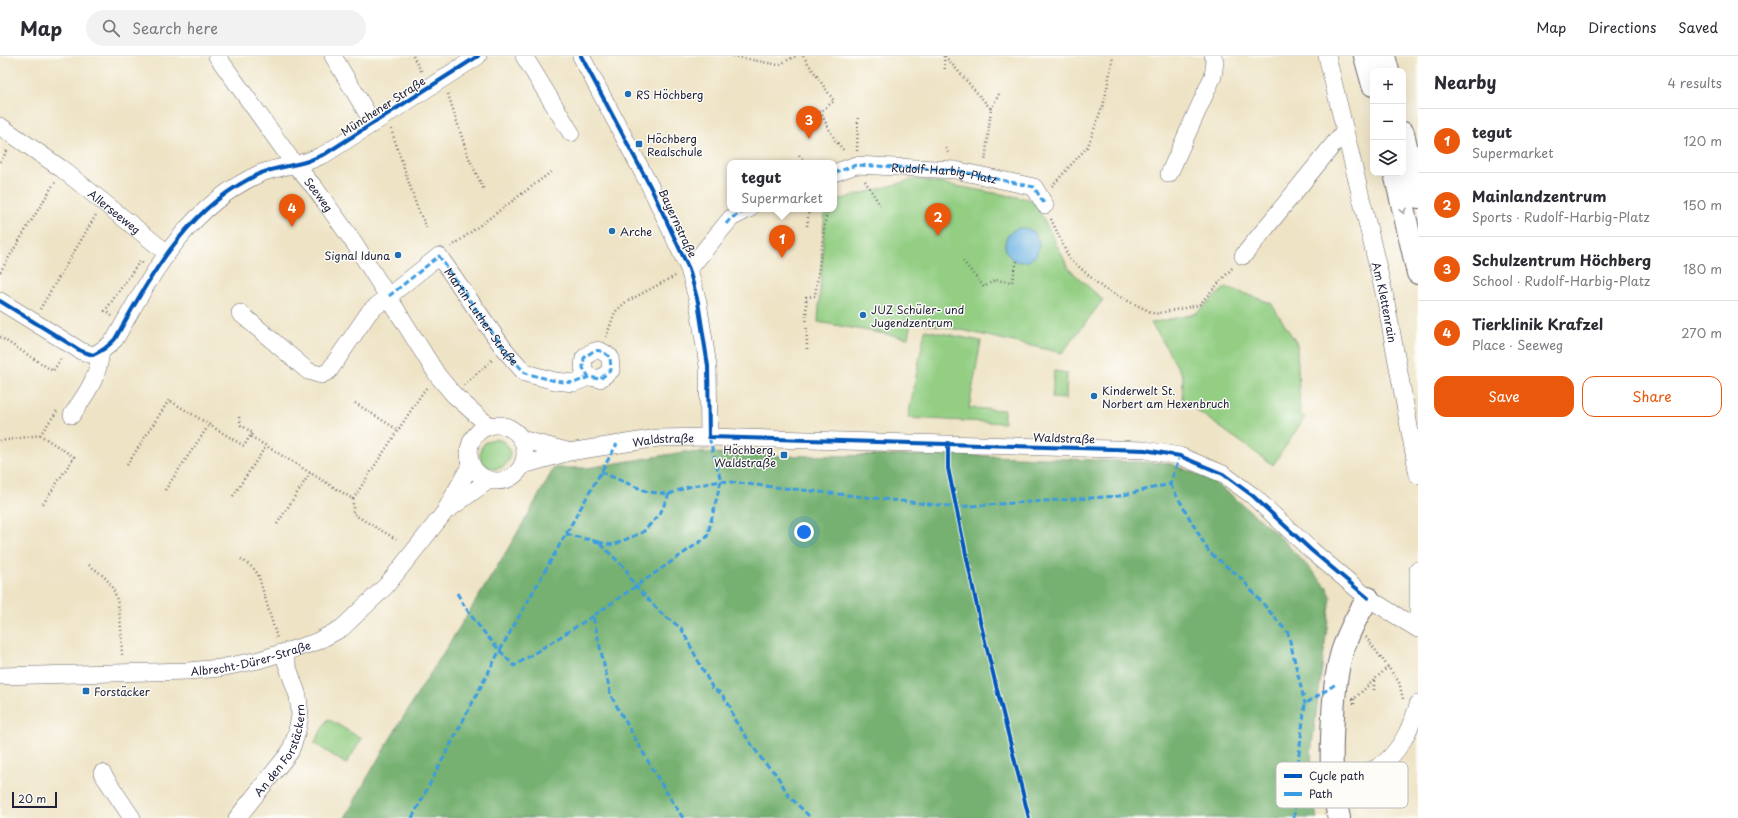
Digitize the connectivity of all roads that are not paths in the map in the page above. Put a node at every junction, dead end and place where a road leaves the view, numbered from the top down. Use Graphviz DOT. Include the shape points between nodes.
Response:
graph roads {
  1 [pos="217,56"];
  2 [pos="333,56"];
  3 [pos="478,56"];
  4 [pos="524,56"];
  5 [pos="581,56"];
  6 [pos="1212,56"];
  7 [pos="1327,56"];
  8 [pos="1365,56"];
  9 [pos="1384,56"];
  10 [pos="1387,68"];
  11 [pos="1370,74"];
  12 [pos="379,118"];
  13 [pos="0,126"];
  14 [pos="1345,130"];
  15 [pos="571,133"];
  16 [pos="1405,140"];
  17 [pos="295,165"];
  18 [pos="837,172"];
  19 [pos="1169,174"];
  20 [pos="1395,176"];
  21 [pos="1418,197"];
  22 [pos="1043,202"];
  23 [pos="743,212"];
  24 [pos="167,253"];
  25 [pos="1243,256"];
  26 [pos="689,268"];
  27 [pos="1418,273"];
  28 [pos="389,296"];
  29 [pos="0,301"];
  30 [pos="240,313"];
  31 [pos="601,350"];
  32 [pos="101,351"];
  33 [pos="454,394"];
  34 [pos="72,415"];
  35 [pos="489,426"];
  36 [pos="474,437"];
  37 [pos="709,437"];
  38 [pos="521,439"];
  39 [pos="569,452"];
  40 [pos="472,464"];
  41 [pos="523,465"];
  42 [pos="1418,475"];
  43 [pos="489,480"];
  44 [pos="444,513"];
  45 [pos="1418,570"];
  46 [pos="1368,598"];
  47 [pos="1418,619"];
  48 [pos="1418,629"];
  49 [pos="282,654"];
  50 [pos="0,676"];
  51 [pos="1418,704"];
  52 [pos="1331,762"];
  53 [pos="1385,762"];
  54 [pos="102,773"];
  55 [pos="1337,808"];
  56 [pos="132,818"];
  57 [pos="237,818"];
  58 [pos="1339,818"];
  1 -- 17 [label="street, Seeweg"];
  2 -- 12 [label="street"];
  3 -- 12 [label="street, Münchener Straße"];
  4 -- 15 [label="street"];
  5 -- 26 [label="street, Bayernstraße" via="652,188"];
  6 -- 19 [label="street" via="1215,62 1213,76"];
  7 -- 14 [label="street, Am Klettenrain"];
  8 -- 11 [label="main road"];
  9 -- 10 [label="main road"];
  12 -- 17 [label="street, Münchener Straße" via="325,154"];
  13 -- 24 [label="street, Allerseeweg" via="62,169"];
  14 -- 25 [label="street"];
  14 -- 42 [label="street, Am Klettenrain" via="1385,297"];
  16 -- 21 [label="main road"];
  17 -- 24 [label="street, Münchener Straße" via="261,174 214,201 190,224"];
  17 -- 28 [label="street, Seeweg" via="315,188"];
  18 -- 22 [label="street, Rudolf-Harbig-Platz" via="856,165 955,170 1034,187"];
  20 -- 27 [label="main road, one-way"];
  23 -- 26 [label="street" via="731,218"];
  24 -- 32 [label="street, Münchener Straße" via="115,339"];
  26 -- 37 [label="street, Bayernstraße" via="698,302 708,366"];
  28 -- 30 [label="street" via="370,311 329,371 321,375 308,371"];
  28 -- 31 [label="street, Martin-Luther-Straße" via="439,256 504,350 525,373 574,383 589,377 600,379 611,370 610,357"];
  28 -- 33 [label="street, Seeweg" via="438,376"];
  29 -- 32 [label="street" via="81,351 93,355"];
  32 -- 34 [label="street" via="95,378"];
  33 -- 35 [label="street, Seeweg"];
  33 -- 36 [label="street, Seeweg"];
  35 -- 36 [label="street"];
  35 -- 38 [label="street" via="508,427"];
  36 -- 40 [label="street" via="469,455"];
  37 -- 39 [label="street, Waldstraße" via="658,438"];
  37 -- 46 [label="street, Waldstraße" via="1145,450 1180,456 1223,474 1253,496"];
  38 -- 39 [label="street, Waldstraße"];
  38 -- 41 [label="street" via="525,447"];
  39 -- 41 [label="street, Waldstraße"];
  40 -- 43 [label="street" via="477,472"];
  40 -- 44 [label="street, Albrecht-Dürer-Straße"];
  41 -- 43 [label="street" via="511,478 502,481"];
  43 -- 44 [label="street, Albrecht-Dürer-Straße"];
  44 -- 49 [label="street, Albrecht-Dürer-Straße" via="386,586 342,628 316,642"];
  45 -- 47 [label="street"];
  46 -- 48 [label="street, Waldstraße"];
  46 -- 52 [label="main road" via="1342,650 1344,699 1330,752"];
  49 -- 50 [label="street, Albrecht-Dürer-Straße" via="220,668 188,671"];
  49 -- 57 [label="street, An den Forstäckern" via="298,696 300,716 296,735 290,752"];
  51 -- 53 [label="street" via="1411,726 1396,752"];
  54 -- 56 [label="street"];
  55 -- 58 [label="main road"];
}
